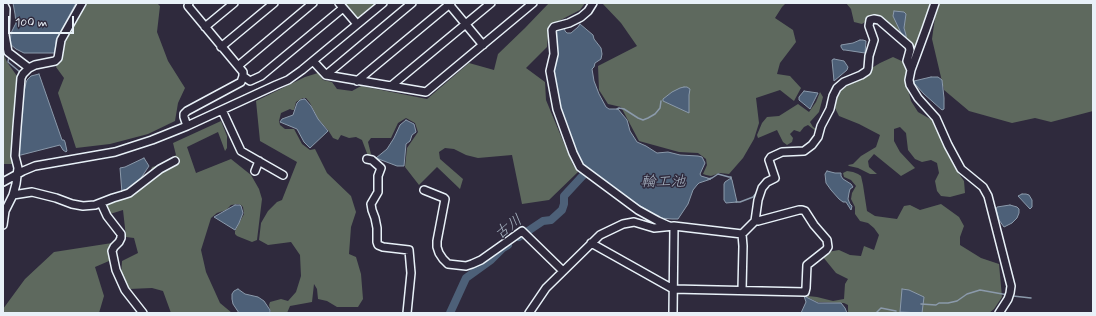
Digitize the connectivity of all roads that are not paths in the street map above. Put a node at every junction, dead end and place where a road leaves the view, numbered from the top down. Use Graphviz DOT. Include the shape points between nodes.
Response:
graph roads {
  1 [pos="3,3"];
  2 [pos="82,3"];
  3 [pos="189,3"];
  4 [pos="234,3"];
  5 [pos="274,3"];
  6 [pos="314,3"];
  7 [pos="383,3"];
  8 [pos="412,3"];
  9 [pos="449,3"];
  10 [pos="491,3"];
  11 [pos="533,3"];
  12 [pos="593,3"];
  13 [pos="935,3"];
  14 [pos="341,5"];
  15 [pos="357,24"];
  16 [pos="466,24"];
  17 [pos="205,27"];
  18 [pos="483,44"];
  19 [pos="221,47"];
  20 [pos="313,61"];
  21 [pos="238,66"];
  22 [pos="28,68"];
  23 [pos="911,70"];
  24 [pos="326,75"];
  25 [pos="243,76"];
  26 [pos="357,81"];
  27 [pos="391,86"];
  28 [pos="222,110"];
  29 [pos="187,126"];
  30 [pos="367,159"];
  31 [pos="175,161"];
  32 [pos="259,162"];
  33 [pos="255,171"];
  34 [pos="17,174"];
  35 [pos="283,175"];
  36 [pos="3,182"];
  37 [pos="424,190"];
  38 [pos="13,195"];
  39 [pos="101,203"];
  40 [pos="755,221"];
  41 [pos="3,225"];
  42 [pos="672,226"];
  43 [pos="742,234"];
  44 [pos="591,243"];
  45 [pos="563,271"];
  46 [pos="673,289"];
  47 [pos="742,290"];
  48 [pos="142,313"];
  49 [pos="407,313"];
  50 [pos="528,313"];
  51 [pos="672,313"];
  52 [pos="999,313"];
  1 -- 22 [label="street" via="6,9 7,49"];
  2 -- 22 [label="street" via="61,40 58,58"];
  3 -- 17 [label="street" via="188,6"];
  4 -- 17 [label="street"];
  5 -- 19 [label="street"];
  6 -- 21 [label="street"];
  7 -- 15 [label="street"];
  8 -- 24 [label="street"];
  9 -- 16 [label="street"];
  9 -- 26 [label="street"];
  10 -- 16 [label="street"];
  11 -- 18 [label="street"];
  12 -- 42 [label="street" via="578,19 552,30 554,54 550,71 557,109 578,165 638,210"];
  13 -- 23 [label="street"];
  14 -- 15 [label="street"];
  14 -- 25 [label="street" via="261,76 250,81"];
  15 -- 20 [label="street"];
  16 -- 18 [label="street"];
  16 -- 27 [label="street"];
  17 -- 19 [label="street"];
  18 -- 27 [label="street" via="426,92"];
  19 -- 21 [label="street"];
  20 -- 24 [label="street"];
  20 -- 28 [label="street" via="288,80"];
  21 -- 25 [label="street"];
  22 -- 34 [label="street" via="21,78 15,156"];
  23 -- 40 [label="street" via="908,61 909,46 879,20 870,20 869,26 874,43 867,71 837,88 818,137 812,145 804,152 782,152 771,157 769,160 776,178 762,188"];
  23 -- 52 [label="street" via="911,88 936,118 961,169 983,188 988,196 1011,286 1008,300"];
  24 -- 26 [label="street"];
  25 -- 29 [label="street" via="241,82 187,111 184,114"];
  26 -- 27 [label="street"];
  28 -- 29 [label="street"];
  28 -- 32 [label="street" via="242,151"];
  29 -- 34 [label="street" via="115,152 35,166"];
  30 -- 49 [label="street" via="381,168 378,192 371,204 376,218 378,245 409,250 411,273"];
  31 -- 39 [label="street" via="129,192"];
  32 -- 33 [label="street"];
  32 -- 35 [label="street"];
  34 -- 36 [label="street"];
  34 -- 38 [label="street"];
  37 -- 45 [label="street" via="445,199 437,247 442,259 448,264 466,266 481,260 522,231"];
  38 -- 39 [label="street" via="32,192 82,206"];
  38 -- 41 [label="street" via="5,211"];
  39 -- 48 [label="street" via="107,216 121,234 112,251 116,270 125,290"];
  40 -- 43 [label="street"];
  40 -- 47 [label="street" via="802,210 827,240 828,247 807,265 805,292"];
  42 -- 43 [label="street"];
  42 -- 44 [label="street" via="654,228 634,222 628,223 605,232"];
  42 -- 46 [label="street"];
  43 -- 47 [label="street"];
  44 -- 45 [label="street"];
  44 -- 46 [label="street"];
  45 -- 50 [label="street" via="546,288"];
  46 -- 47 [label="street"];
  46 -- 51 [label="street"];
}
